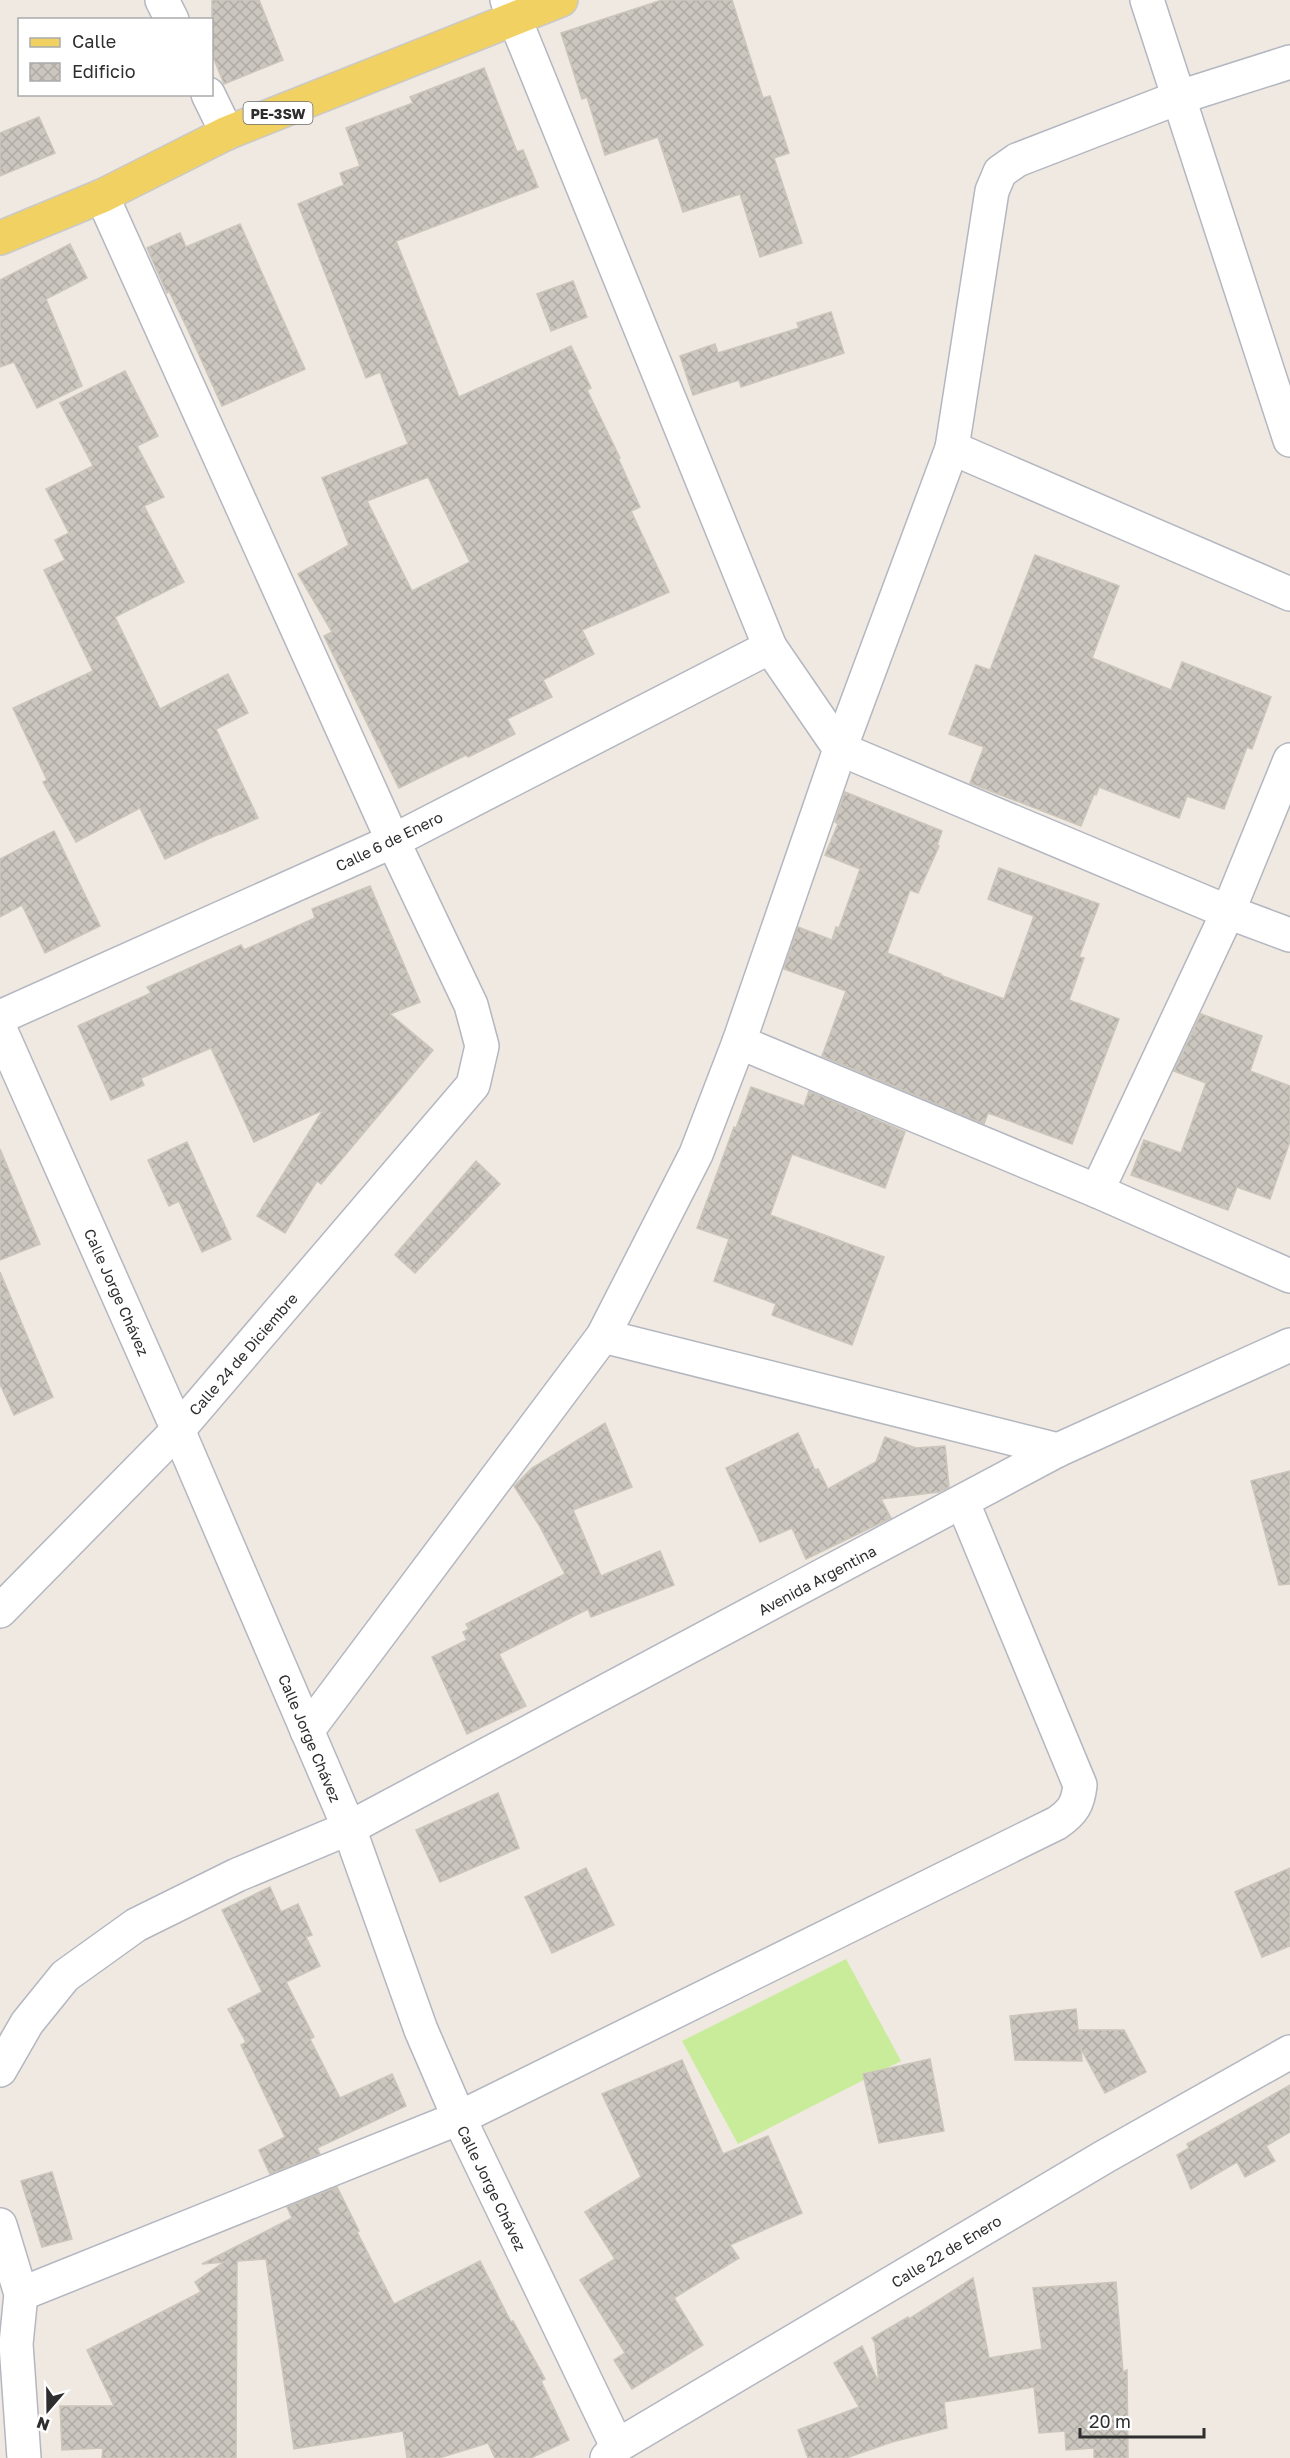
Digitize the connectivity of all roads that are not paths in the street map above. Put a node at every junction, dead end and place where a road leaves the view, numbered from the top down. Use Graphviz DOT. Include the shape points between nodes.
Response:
graph roads {
  1 [pos="162,0"];
  2 [pos="561,0"];
  3 [pos="1147,0"];
  4 [pos="510,9"];
  5 [pos="171,18"];
  6 [pos="1290,62"];
  7 [pos="209,96"];
  8 [pos="1180,97"];
  9 [pos="227,133"];
  10 [pos="102,196"];
  11 [pos="0,238"];
  12 [pos="1290,440"];
  13 [pos="952,448"];
  14 [pos="1290,594"];
  15 [pos="770,647"];
  16 [pos="840,749"];
  17 [pos="1290,760"];
  18 [pos="393,841"];
  19 [pos="1228,912"];
  20 [pos="1290,935"];
  21 [pos="0,1017"];
  22 [pos="0,1029"];
  23 [pos="739,1042"];
  24 [pos="1097,1191"];
  25 [pos="1290,1276"];
  26 [pos="603,1336"];
  27 [pos="1290,1345"];
  28 [pos="178,1430"];
  29 [pos="1058,1450"];
  30 [pos="963,1503"];
  31 [pos="0,1611"];
  32 [pos="307,1731"];
  33 [pos="349,1828"];
  34 [pos="1290,2052"];
  35 [pos="0,2070"];
  36 [pos="459,2118"];
  37 [pos="0,2225"];
  38 [pos="21,2294"];
  39 [pos="612,2452"];
  40 [pos="24,2458"];
  1 -- 5 [label="street"];
  2 -- 4 [label="main road, PE-3SW"];
  3 -- 8 [label="street"];
  4 -- 9 [label="main road, PE-3SW"];
  4 -- 15 [label="street"];
  6 -- 8 [label="street"];
  7 -- 9 [label="street"];
  8 -- 12 [label="street"];
  8 -- 13 [label="street" via="1017,160 1000,172 992,191"];
  9 -- 10 [label="main road, PE-3SW"];
  10 -- 11 [label="main road, PE-3SW"];
  10 -- 18 [label="street"];
  13 -- 14 [label="street"];
  13 -- 16 [label="street"];
  15 -- 16 [label="street"];
  15 -- 18 [label="street, Calle 6 de Enero"];
  16 -- 19 [label="street"];
  16 -- 23 [label="street"];
  17 -- 19 [label="street"];
  18 -- 21 [label="street, Calle 6 de Enero"];
  18 -- 28 [label="street, Calle 24 de Diciembre" via="471,1005 482,1046 473,1085"];
  19 -- 20 [label="street"];
  19 -- 24 [label="street"];
  22 -- 28 [label="street, Calle Jorge Chávez"];
  23 -- 24 [label="street"];
  23 -- 26 [label="street" via="696,1154"];
  24 -- 25 [label="street"];
  26 -- 29 [label="street"];
  26 -- 32 [label="street"];
  27 -- 29 [label="street, Avenida Argentina"];
  28 -- 31 [label="street, Calle 24 de Diciembre"];
  28 -- 32 [label="street, Calle Jorge Chávez"];
  29 -- 30 [label="street, Avenida Argentina"];
  30 -- 33 [label="street, Avenida Argentina"];
  30 -- 36 [label="street" via="1080,1785 1071,1813"];
  32 -- 33 [label="street, Calle Jorge Chávez"];
  33 -- 35 [label="street, Avenida Argentina" via="237,1875 136,1925 65,1976 27,2023"];
  33 -- 36 [label="street, Calle Jorge Chávez" via="421,2030"];
  34 -- 39 [label="street, Calle 22 de Enero" via="1104,2157"];
  36 -- 38 [label="street"];
  36 -- 39 [label="street, Calle Jorge Chávez"];
  37 -- 38 [label="street"];
  38 -- 40 [label="street" via="16,2344"];
}
